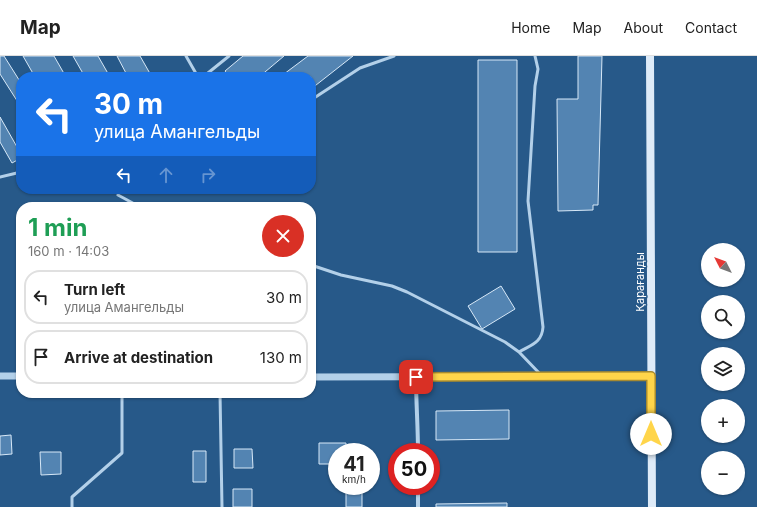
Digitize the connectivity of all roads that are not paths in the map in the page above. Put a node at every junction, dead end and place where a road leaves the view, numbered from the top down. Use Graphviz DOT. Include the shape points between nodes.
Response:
graph roads {
  1 [pos="186,56"];
  2 [pos="229,56"];
  3 [pos="394,56"];
  4 [pos="536,56"];
  5 [pos="650,56"];
  6 [pos="195,72"];
  7 [pos="209,72"];
  8 [pos="316,97"];
  9 [pos="16,173"];
  10 [pos="0,177"];
  11 [pos="118,195"];
  12 [pos="131,202"];
  13 [pos="316,267"];
  14 [pos="519,352"];
  15 [pos="0,376"];
  16 [pos="16,376"];
  17 [pos="316,376"];
  18 [pos="542,376"];
  19 [pos="651,376"];
  20 [pos="416,377"];
  21 [pos="122,398"];
  22 [pos="220,398"];
  23 [pos="418,443"];
  24 [pos="418,495"];
  25 [pos="72,507"];
  26 [pos="222,507"];
  27 [pos="418,507"];
  28 [pos="652,507"];
  1 -- 6 [label="lane"];
  2 -- 7 [label="lane"];
  3 -- 8 [label="lane" via="360,68"];
  4 -- 14 [label="lane" via="538,69 528,201 543,336"];
  5 -- 19 [label="main road, Қарағанды"];
  9 -- 10 [label="lane"];
  11 -- 12 [label="lane"];
  13 -- 14 [label="lane" via="392,286 484,331"];
  14 -- 18 [label="lane"];
  15 -- 16 [label="street"];
  17 -- 20 [label="street"];
  18 -- 19 [label="street"];
  18 -- 20 [label="street"];
  19 -- 28 [label="main road, Қарағанды"];
  20 -- 23 [label="street"];
  21 -- 25 [label="lane" via="122,453 72,497"];
  22 -- 26 [label="lane"];
  24 -- 27 [label="street"];
}
